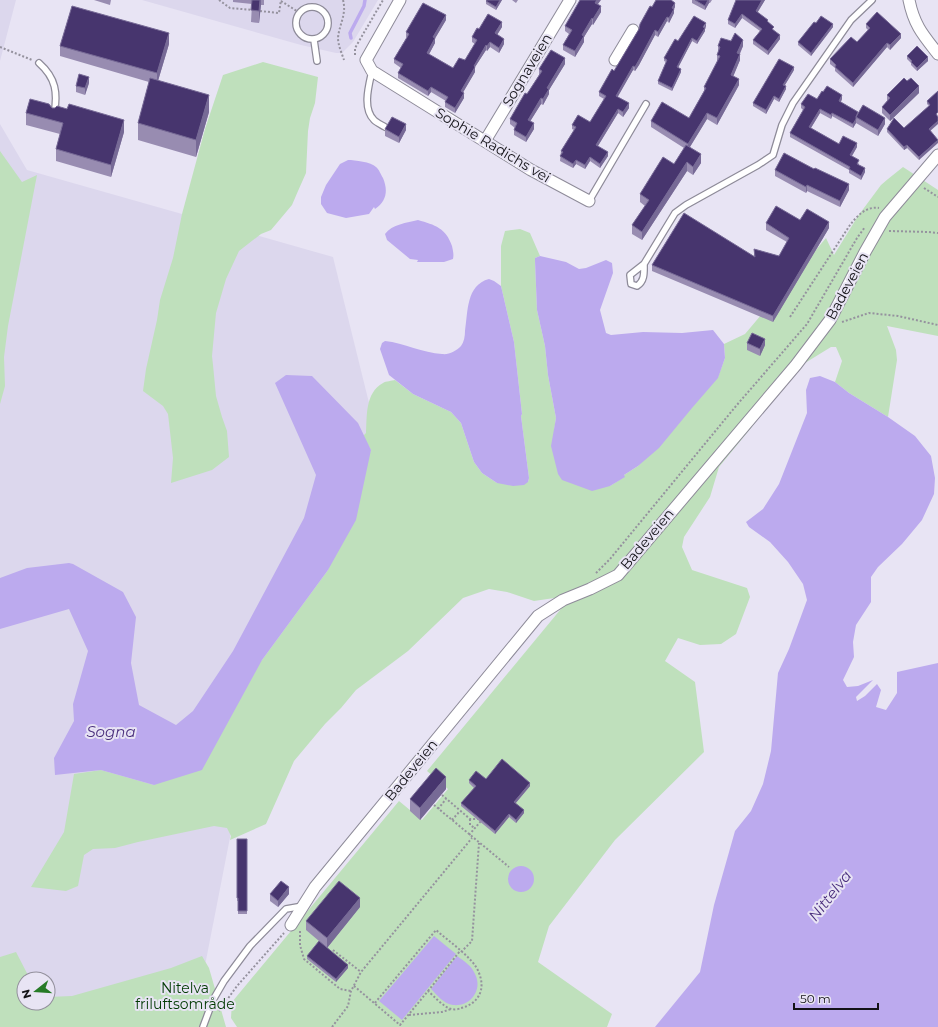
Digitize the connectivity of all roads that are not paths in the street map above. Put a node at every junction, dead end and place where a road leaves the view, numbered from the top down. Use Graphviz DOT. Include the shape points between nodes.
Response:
graph roads {
  1 [pos="400,0"];
  2 [pos="570,0"];
  3 [pos="872,0"];
  4 [pos="909,0"];
  5 [pos="633,30"];
  6 [pos="314,40"];
  7 [pos="938,54"];
  8 [pos="317,60"];
  9 [pos="615,60"];
  10 [pos="39,63"];
  11 [pos="372,71"];
  12 [pos="646,104"];
  13 [pos="53,116"];
  14 [pos="385,127"];
  15 [pos="485,141"];
  16 [pos="938,155"];
  17 [pos="589,201"];
  18 [pos="644,264"];
  19 [pos="303,906"];
  20 [pos="295,928"];
  21 [pos="203,1027"];
  1 -- 11 [label="street" via="366,60"];
  2 -- 15 [label="street, Sognaveien"];
  3 -- 18 [label="lane" via="851,20 793,103 782,125 773,155 675,213"];
  4 -- 7 [label="street" via="920,31"];
  5 -- 9 [label="street"];
  6 -- 6 [label="lane" via="328,29 329,20 324,12 316,7 307,7 296,20 296,27 300,34"];
  6 -- 8 [label="lane"];
  10 -- 13 [label="lane" via="48,70 55,87 57,100"];
  11 -- 14 [label="lane" via="368,105 374,120"];
  11 -- 15 [label="street, Sophie Radichs vei"];
  12 -- 17 [label="lane, Sophie Radichs vei"];
  15 -- 17 [label="street, Sophie Radichs vei" via="530,170"];
  16 -- 19 [label="street, Badeveien" via="885,217 830,320 796,365 618,575 562,600 538,616 315,887"];
  19 -- 20 [label="street, Badeveien"];
  19 -- 21 [label="lane" via="286,910 250,946 224,981 213,1000"];
}
